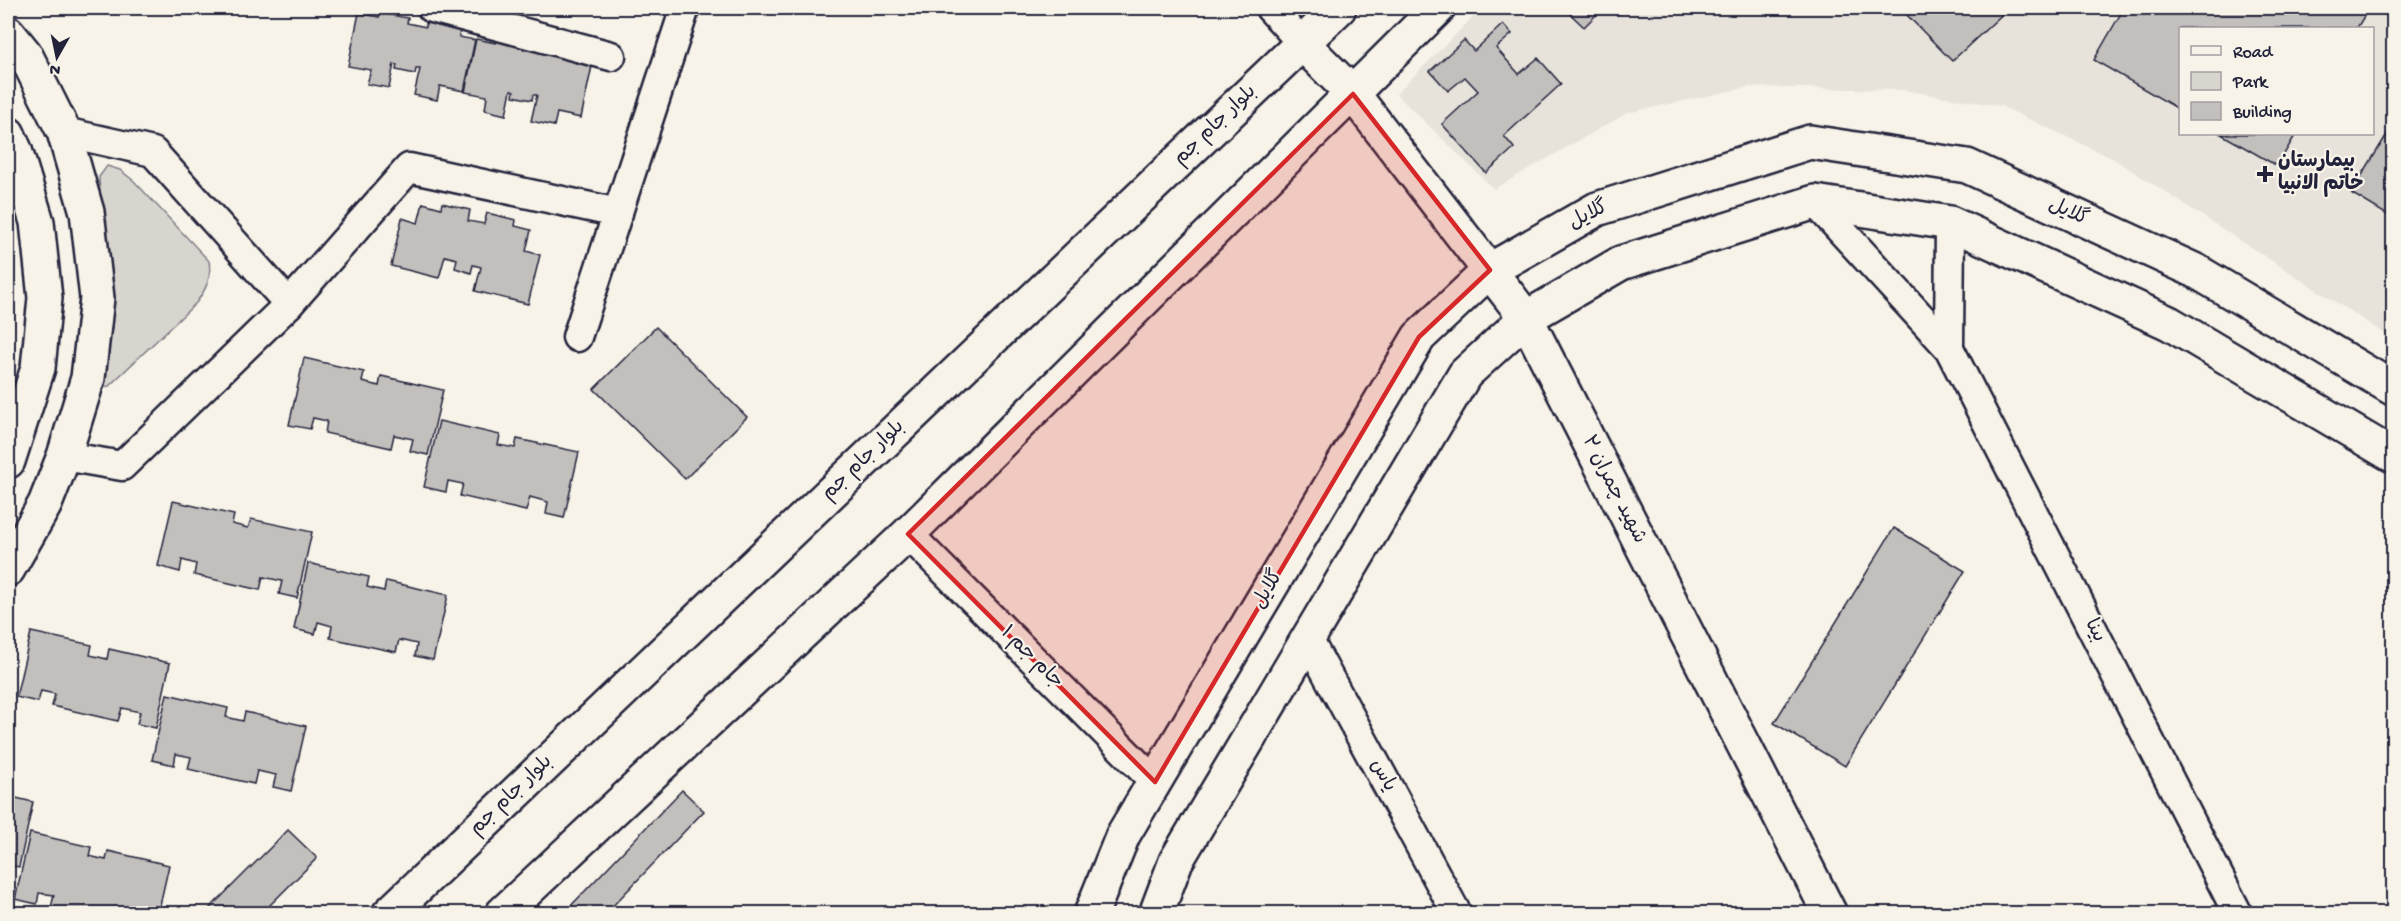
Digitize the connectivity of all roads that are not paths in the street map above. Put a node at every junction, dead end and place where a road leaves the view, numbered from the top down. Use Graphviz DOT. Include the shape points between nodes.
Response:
graph roads {
  1 [pos="432,8"];
  2 [pos="685,8"];
  3 [pos="1270,8"];
  4 [pos="1339,8"];
  5 [pos="1438,8"];
  6 [pos="8,33"];
  7 [pos="1303,44"];
  8 [pos="611,56"];
  9 [pos="1353,94"];
  10 [pos="63,132"];
  11 [pos="11,142"];
  12 [pos="1815,202"];
  13 [pos="618,213"];
  14 [pos="1950,223"];
  15 [pos="1490,270"];
  16 [pos="289,304"];
  17 [pos="1526,318"];
  18 [pos="577,337"];
  19 [pos="1949,348"];
  20 [pos="2394,389"];
  21 [pos="12,450"];
  22 [pos="64,456"];
  23 [pos="2394,456"];
  24 [pos="908,534"];
  25 [pos="8,569"];
  26 [pos="1308,639"];
  27 [pos="1155,782"];
  28 [pos="389,914"];
  29 [pos="502,914"];
  30 [pos="1091,914"];
  31 [pos="1156,914"];
  32 [pos="1457,914"];
  33 [pos="1830,914"];
  34 [pos="2238,914"];
  1 -- 8 [label="street"];
  2 -- 13 [label="street"];
  3 -- 7 [label="street"];
  4 -- 7 [label="street, بلوار جام جم"];
  5 -- 9 [label="street"];
  6 -- 10 [label="street" via="25,54"];
  7 -- 9 [label="street, شهید چمران ۲"];
  7 -- 28 [label="street, بلوار جام جم"];
  9 -- 15 [label="street, شهید چمران ۲"];
  9 -- 24 [label="street"];
  10 -- 11 [label="street"];
  10 -- 16 [label="street" via="153,153"];
  10 -- 22 [label="street" via="87,212 97,298 88,378"];
  11 -- 21 [label="street" via="37,222 45,298 38,368"];
  12 -- 14 [label="street"];
  12 -- 17 [label="street" via="1621,263"];
  12 -- 19 [label="street"];
  13 -- 16 [label="street" via="409,168"];
  13 -- 18 [label="street"];
  14 -- 19 [label="street"];
  14 -- 23 [label="street" via="2169,323"];
  15 -- 17 [label="street, شهید چمران ۲"];
  15 -- 20 [label="street, گلایل" via="1597,209 1810,142 1967,166 2196,271"];
  15 -- 27 [label="street, گلایل" via="1419,337"];
  16 -- 22 [label="street" via="122,466"];
  17 -- 26 [label="street" via="1465,374"];
  17 -- 33 [label="street, شهید چمران ۲"];
  19 -- 34 [label="street, بینا"];
  21 -- 22 [label="street"];
  22 -- 25 [label="street" via="45,504"];
  24 -- 27 [label="street, جام جم ۱"];
  24 -- 29 [label="street"];
  26 -- 31 [label="street" via="1176,861"];
  26 -- 32 [label="street, یاس"];
  27 -- 30 [label="street, گلایل" via="1124,835"];
}
